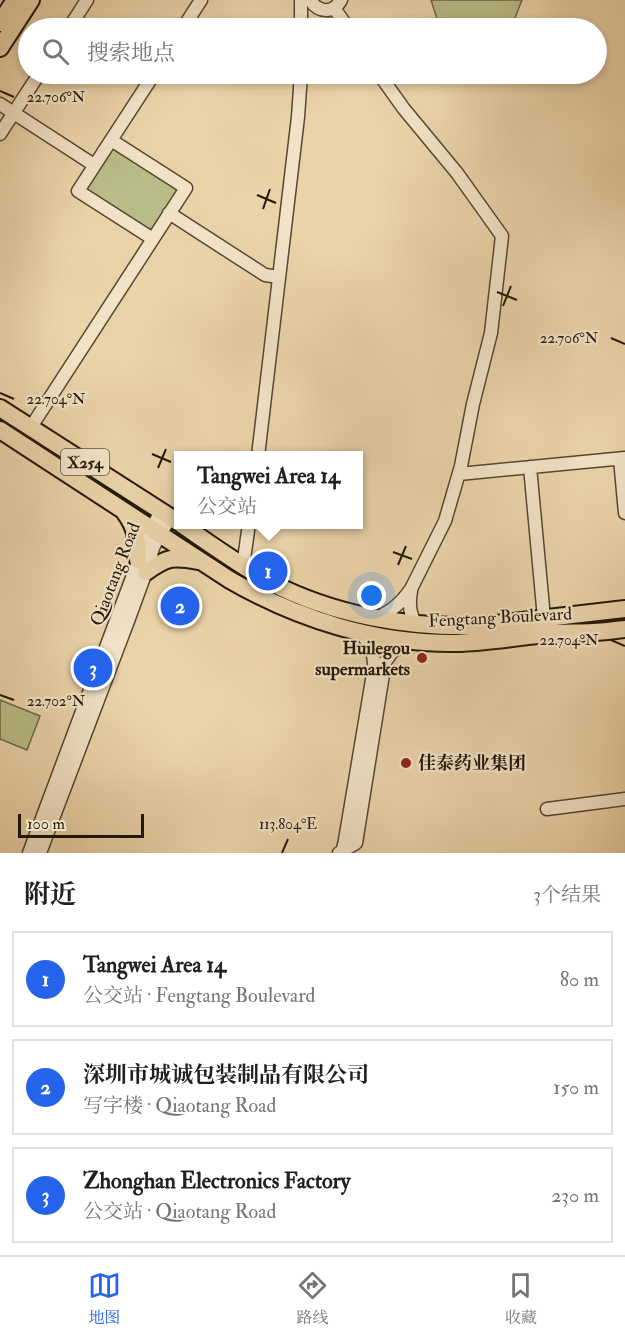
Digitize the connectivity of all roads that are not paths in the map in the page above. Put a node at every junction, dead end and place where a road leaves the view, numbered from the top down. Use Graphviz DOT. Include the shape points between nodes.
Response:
graph roads {
  1 [pos="15,0"];
  2 [pos="31,0"];
  3 [pos="87,0"];
  4 [pos="201,0"];
  5 [pos="302,0"];
  6 [pos="310,0"];
  7 [pos="338,4"];
  8 [pos="19,18"];
  9 [pos="75,18"];
  10 [pos="189,18"];
  11 [pos="301,18"];
  12 [pos="344,18"];
  13 [pos="18,20"];
  14 [pos="0,23"];
  15 [pos="0,48"];
  16 [pos="33,84"];
  17 [pos="147,84"];
  18 [pos="300,84"];
  19 [pos="386,84"];
  20 [pos="0,104"];
  21 [pos="14,113"];
  22 [pos="0,134"];
  23 [pos="111,140"];
  24 [pos="94,165"];
  25 [pos="169,213"];
  26 [pos="153,239"];
  27 [pos="279,277"];
  28 [pos="0,408"];
  29 [pos="31,427"];
  30 [pos="0,430"];
  31 [pos="259,451"];
  32 [pos="622,459"];
  33 [pos="530,467"];
  34 [pos="459,474"];
  35 [pos="120,508"];
  36 [pos="625,513"];
  37 [pos="173,519"];
  38 [pos="188,529"];
  39 [pos="248,529"];
  40 [pos="155,531"];
  41 [pos="202,561"];
  42 [pos="142,566"];
  43 [pos="243,566"];
  44 [pos="411,589"];
  45 [pos="625,609"];
  46 [pos="376,618"];
  47 [pos="544,618"];
  48 [pos="625,629"];
  49 [pos="359,632"];
  50 [pos="414,632"];
  51 [pos="625,799"];
  52 [pos="547,809"];
  53 [pos="343,852"];
  54 [pos="29,853"];
  55 [pos="40,853"];
  1 -- 14 [label="main road"];
  2 -- 8 [label="main road"];
  3 -- 9 [label="street"];
  4 -- 10 [label="street"];
  5 -- 11 [label="street"];
  6 -- 7 [label="street" via="322,10"];
  7 -- 12 [label="street"];
  13 -- 15 [label="main road"];
  16 -- 21 [label="street"];
  17 -- 23 [label="street"];
  18 -- 27 [label="street"];
  19 -- 34 [label="street" via="502,236 491,333"];
  20 -- 21 [label="street"];
  21 -- 22 [label="street"];
  21 -- 24 [label="street"];
  23 -- 24 [label="street"];
  23 -- 25 [label="street" via="186,188"];
  24 -- 26 [label="street" via="78,190"];
  25 -- 26 [label="street"];
  25 -- 27 [label="street" via="265,275"];
  26 -- 29 [label="street"];
  27 -- 31 [label="street"];
  28 -- 29 [label="main road, Fengtang Boulevard / X254"];
  29 -- 37 [label="main road, Fengtang Boulevard / X254"];
  30 -- 35 [label="main road, Fengtang Boulevard / X254"];
  32 -- 33 [label="street"];
  32 -- 36 [label="street"];
  33 -- 34 [label="street"];
  33 -- 47 [label="street"];
  34 -- 44 [label="street" via="445,521"];
  35 -- 40 [label="main road, Fengtang Boulevard / X254"];
  35 -- 42 [label="main road" via="131,520"];
  37 -- 40 [label="street, Qiaotang Road"];
  38 -- 43 [label="main road, Fengtang Boulevard"];
  39 -- 43 [label="street"];
  40 -- 41 [label="main road, Fengtang Boulevard"];
  40 -- 42 [label="street, Qiaotang Road"];
  41 -- 42 [label="main road" via="167,559"];
  41 -- 49 [label="main road, Fengtang Boulevard" via="268,600"];
  42 -- 54 [label="street, Qiaotang Road"];
  42 -- 55 [label="street, Qiaotang Road"];
  43 -- 46 [label="main road, Fengtang Boulevard" via="292,593"];
  44 -- 46 [label="street" via="398,606"];
  44 -- 50 [label="street"];
  45 -- 47 [label="main road, Fengtang Boulevard"];
  46 -- 50 [label="main road, Fengtang Boulevard"];
  47 -- 50 [label="main road, Fengtang Boulevard"];
  48 -- 50 [label="main road, Fengtang Boulevard" via="457,643"];
  49 -- 50 [label="main road, Fengtang Boulevard"];
  49 -- 53 [label="street" via="371,648 374,668"];
  50 -- 53 [label="street" via="385,662 356,843"];
  51 -- 52 [label="street"];
}
